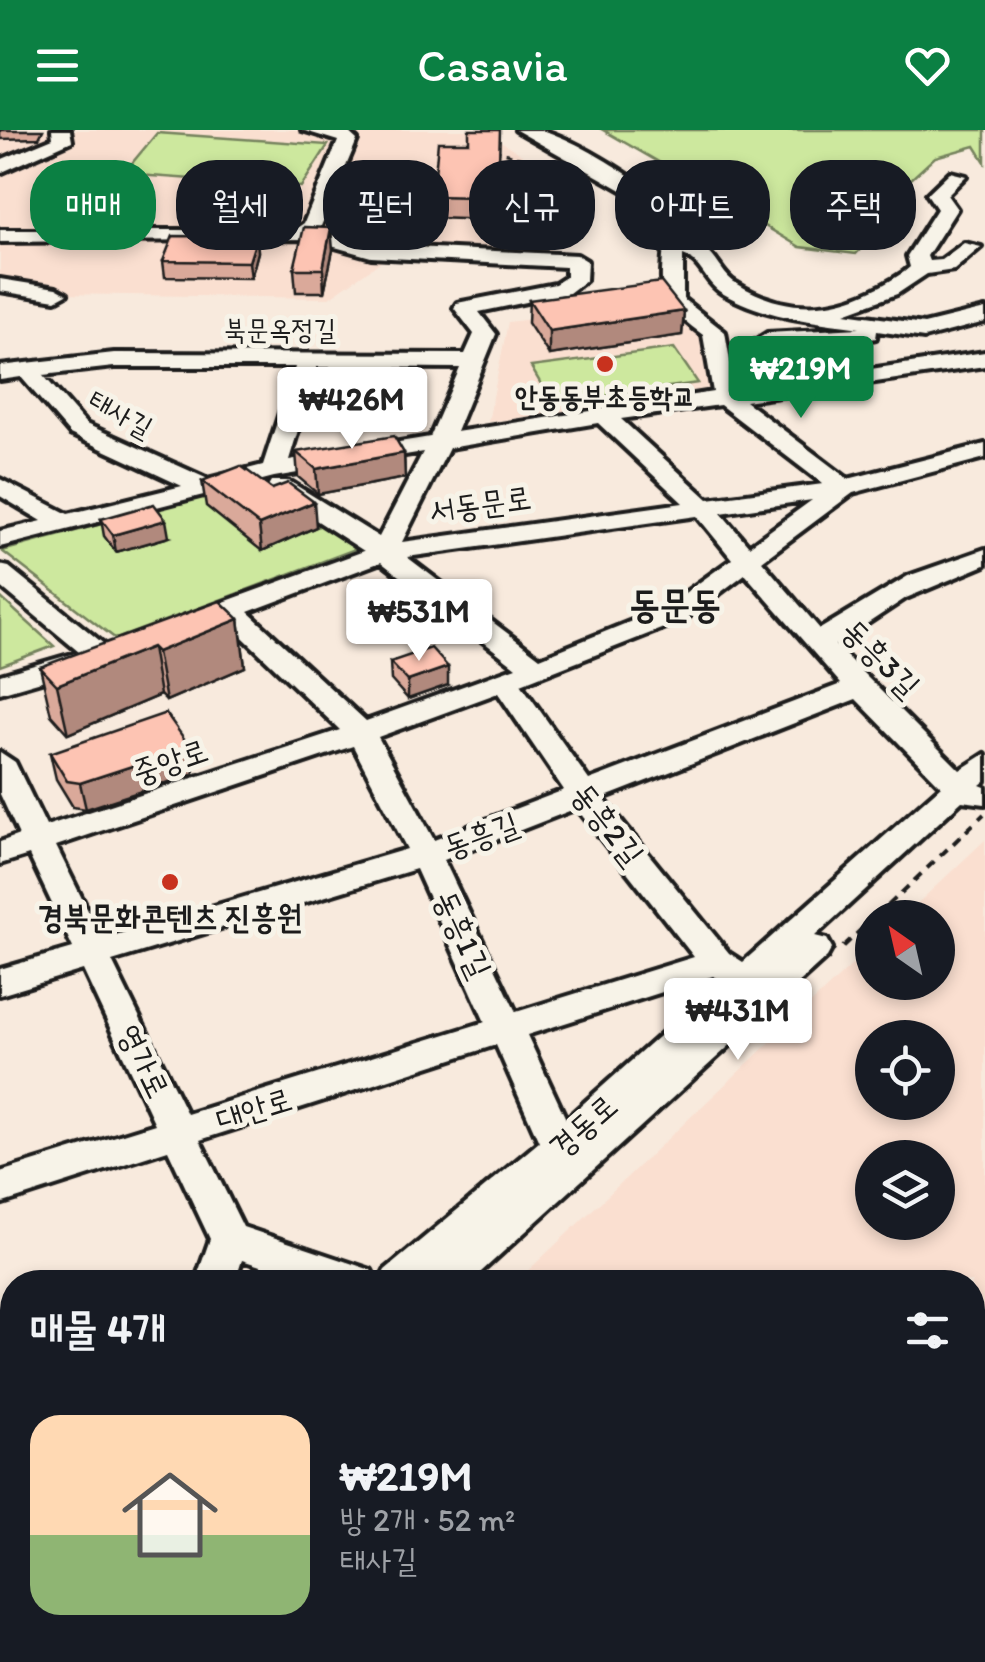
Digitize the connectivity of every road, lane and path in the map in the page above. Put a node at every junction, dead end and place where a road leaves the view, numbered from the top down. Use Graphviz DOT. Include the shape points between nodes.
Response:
graph roads {
  1 [pos="61,130"];
  2 [pos="311,130"];
  3 [pos="526,130"];
  4 [pos="491,149"];
  5 [pos="520,160"];
  6 [pos="0,166"];
  7 [pos="957,176"];
  8 [pos="615,177"];
  9 [pos="305,233"];
  10 [pos="0,236"];
  11 [pos="971,247"];
  12 [pos="556,250"];
  13 [pos="674,250"];
  14 [pos="688,250"];
  15 [pos="577,261"];
  16 [pos="921,268"];
  17 [pos="0,285"];
  18 [pos="794,292"];
  19 [pos="56,294"];
  20 [pos="856,300"];
  21 [pos="819,315"];
  22 [pos="985,317"];
  23 [pos="892,325"];
  24 [pos="767,340"];
  25 [pos="985,351"];
  26 [pos="309,358"];
  27 [pos="985,359"];
  28 [pos="473,361"];
  29 [pos="27,370"];
  30 [pos="0,373"];
  31 [pos="725,397"];
  32 [pos="603,415"];
  33 [pos="440,442"];
  34 [pos="985,451"];
  35 [pos="268,472"];
  36 [pos="0,486"];
  37 [pos="202,486"];
  38 [pos="844,488"];
  39 [pos="704,509"];
  40 [pos="63,522"];
  41 [pos="0,539"];
  42 [pos="384,552"];
  43 [pos="985,557"];
  44 [pos="743,560"];
  45 [pos="0,573"];
  46 [pos="230,610"];
  47 [pos="156,636"];
  48 [pos="818,644"];
  49 [pos="536,669"];
  50 [pos="504,681"];
  51 [pos="0,684"];
  52 [pos="860,687"];
  53 [pos="361,733"];
  54 [pos="0,762"];
  55 [pos="978,790"];
  56 [pos="585,796"];
  57 [pos="38,842"];
  58 [pos="0,853"];
  59 [pos="426,855"];
  60 [pos="889,900"];
  61 [pos="93,956"];
  62 [pos="744,978"];
  63 [pos="0,982"];
  64 [pos="507,1029"];
  65 [pos="178,1133"];
  66 [pos="560,1146"];
  67 [pos="0,1188"];
  68 [pos="229,1239"];
  69 [pos="219,1270"];
  70 [pos="321,1270"];
  71 [pos="413,1270"];
  72 [pos="455,1270"];
  1 -- 6 [label="street" via="63,141"];
  2 -- 9 [label="street" via="348,140"];
  3 -- 8 [label="street"];
  4 -- 5 [label="path"];
  7 -- 16 [label="street" via="937,194 947,210 917,256"];
  9 -- 10 [label="street"];
  9 -- 15 [label="street" via="371,251"];
  11 -- 16 [label="street" via="947,266"];
  12 -- 15 [label="path"];
  13 -- 31 [label="street" via="670,291 674,302 714,332"];
  14 -- 21 [label="street" via="742,295 775,309"];
  15 -- 28 [label="street" via="576,280 562,289 465,308 485,334"];
  16 -- 20 [label="street" via="904,286"];
  17 -- 19 [label="street"];
  18 -- 20 [label="street"];
  20 -- 21 [label="street"];
  21 -- 23 [label="street"];
  22 -- 23 [label="street" via="924,331"];
  22 -- 25 [label="street"];
  23 -- 24 [label="street" via="838,340"];
  26 -- 28 [label="street, 북문옥정길"];
  26 -- 29 [label="street, 북문옥정길" via="114,360"];
  26 -- 35 [label="street"];
  27 -- 31 [label="street"];
  28 -- 33 [label="street"];
  29 -- 30 [label="street, 북문옥정길"];
  29 -- 37 [label="street, 태사길" via="78,429"];
  31 -- 32 [label="street"];
  31 -- 38 [label="street"];
  32 -- 33 [label="street"];
  32 -- 39 [label="street"];
  33 -- 35 [label="street"];
  33 -- 42 [label="street"];
  34 -- 38 [label="street, 서동문로"];
  35 -- 37 [label="street"];
  35 -- 42 [label="street"];
  36 -- 40 [label="street"];
  37 -- 40 [label="street"];
  38 -- 39 [label="street, 서동문로"];
  38 -- 44 [label="street, 중앙로"];
  39 -- 42 [label="street, 서동문로"];
  39 -- 44 [label="street, 동흥3길"];
  40 -- 41 [label="street"];
  42 -- 46 [label="street, 서동문로"];
  42 -- 49 [label="street"];
  43 -- 48 [label="street" via="924,576 874,602"];
  44 -- 48 [label="street, 동흥3길"];
  44 -- 49 [label="street, 중앙로" via="674,614"];
  45 -- 51 [label="street" via="109,652"];
  46 -- 47 [label="street, 서동문로"];
  46 -- 53 [label="street"];
  48 -- 52 [label="street, 동흥3길"];
  49 -- 50 [label="street, 중앙로"];
  50 -- 53 [label="street, 중앙로"];
  50 -- 56 [label="street, 동흥2길"];
  52 -- 55 [label="street, 동흥3길"];
  52 -- 56 [label="street, 동흥길"];
  53 -- 57 [label="street, 중앙로"];
  53 -- 59 [label="street, 동흥1길"];
  54 -- 57 [label="street, 영가로"];
  55 -- 60 [label="path"];
  55 -- 62 [label="street, 경동로"];
  56 -- 59 [label="street, 동흥길"];
  56 -- 62 [label="street, 동흥2길"];
  57 -- 58 [label="street, 중앙로"];
  57 -- 61 [label="street, 영가로"];
  59 -- 61 [label="street, 동흥길"];
  59 -- 64 [label="street, 동흥1길"];
  61 -- 63 [label="street, 동흥길"];
  61 -- 65 [label="street, 영가로"];
  62 -- 64 [label="street, 대안로"];
  62 -- 66 [label="street, 경동로"];
  62 -- 72 [label="street, 경동로"];
  64 -- 65 [label="street, 대안로"];
  64 -- 66 [label="street"];
  65 -- 67 [label="street, 대안로"];
  65 -- 68 [label="street, 영가로"];
  66 -- 71 [label="street, 경동로"];
  68 -- 69 [label="street"];
  68 -- 70 [label="street"];
}
